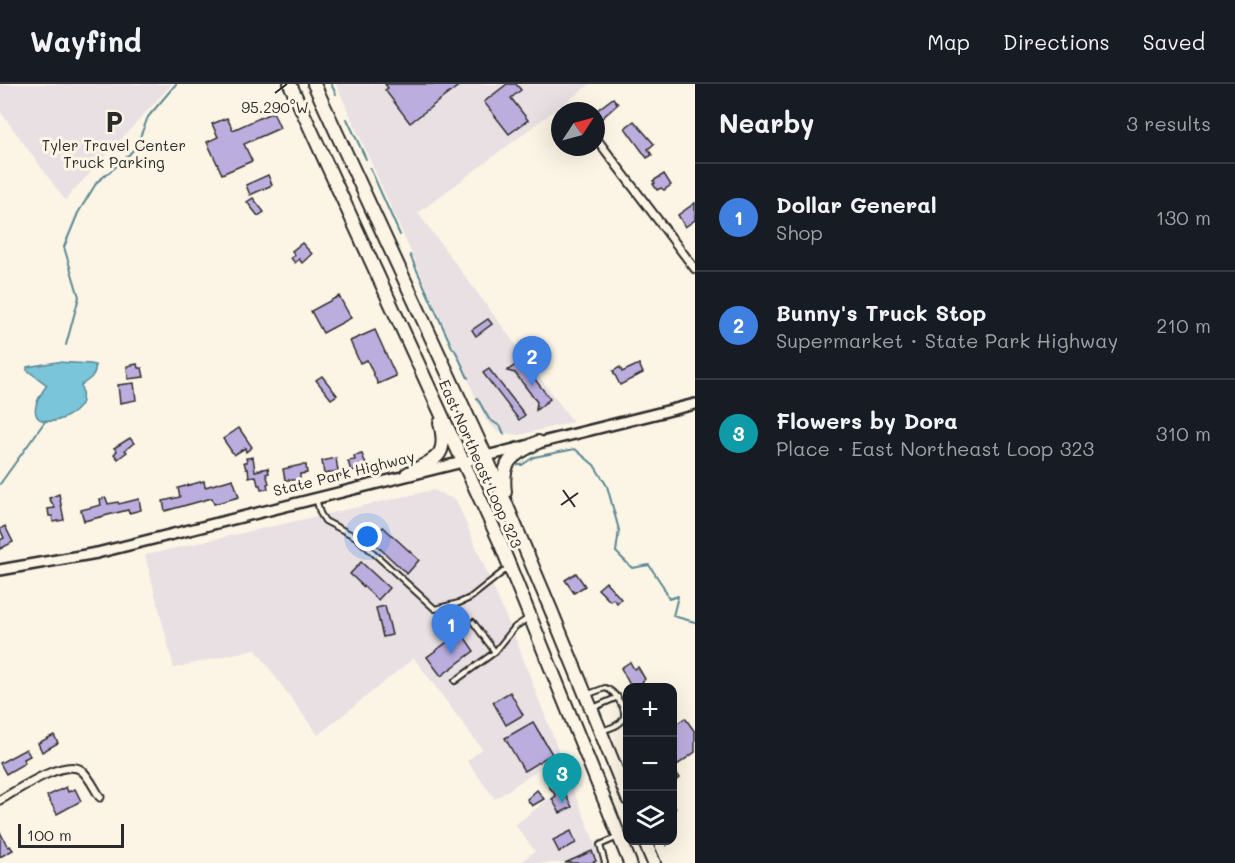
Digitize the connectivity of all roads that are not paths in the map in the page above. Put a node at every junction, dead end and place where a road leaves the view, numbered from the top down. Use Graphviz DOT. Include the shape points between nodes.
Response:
graph roads {
  1 [pos="290,84"];
  2 [pos="314,84"];
  3 [pos="329,117"];
  4 [pos="310,126"];
  5 [pos="605,150"];
  6 [pos="695,268"];
  7 [pos="417,308"];
  8 [pos="397,316"];
  9 [pos="435,398"];
  10 [pos="695,404"];
  11 [pos="538,441"];
  12 [pos="485,454"];
  13 [pos="463,460"];
  14 [pos="408,474"];
  15 [pos="316,497"];
  16 [pos="507,505"];
  17 [pos="510,567"];
  18 [pos="0,570"];
  19 [pos="551,610"];
  20 [pos="531,617"];
  21 [pos="473,622"];
  22 [pos="495,652"];
  23 [pos="455,681"];
  24 [pos="586,695"];
  25 [pos="618,697"];
  26 [pos="591,709"];
  27 [pos="601,732"];
  28 [pos="624,791"];
  29 [pos="100,796"];
  30 [pos="0,800"];
  31 [pos="623,835"];
  32 [pos="626,845"];
  33 [pos="646,845"];
  34 [pos="605,863"];
  35 [pos="630,863"];
  36 [pos="654,863"];
  1 -- 4 [label="highway, East Northeast Loop 323"];
  2 -- 3 [label="highway, East Northeast Loop 323"];
  3 -- 4 [label="highway"];
  3 -- 7 [label="highway, East Northeast Loop 323"];
  4 -- 8 [label="highway, East Northeast Loop 323"];
  5 -- 6 [label="street"];
  7 -- 8 [label="highway"];
  7 -- 12 [label="highway, East Northeast Loop 323"];
  8 -- 9 [label="highway, East Northeast Loop 323"];
  9 -- 13 [label="highway, East Northeast Loop 323"];
  9 -- 14 [label="highway" via="444,435 442,449 434,459"];
  10 -- 11 [label="main road, State Park Highway"];
  11 -- 12 [label="main road, State Park Highway"];
  11 -- 16 [label="highway" via="516,453 507,464 503,478"];
  12 -- 13 [label="main road, State Park Highway"];
  12 -- 16 [label="highway, East Northeast Loop 323"];
  13 -- 14 [label="main road, State Park Highway"];
  13 -- 17 [label="highway, East Northeast Loop 323"];
  14 -- 15 [label="main road, State Park Highway"];
  15 -- 17 [label="lane" via="325,521 356,537 435,609 470,598"];
  15 -- 18 [label="main road, State Park Highway" via="97,552"];
  16 -- 19 [label="highway, East Northeast Loop 323"];
  17 -- 20 [label="highway, East Northeast Loop 323"];
  19 -- 20 [label="highway"];
  19 -- 24 [label="highway, East Northeast Loop 323"];
  20 -- 22 [label="lane" via="515,627"];
  20 -- 31 [label="highway, East Northeast Loop 323"];
  21 -- 22 [label="lane"];
  22 -- 23 [label="lane"];
  24 -- 25 [label="lane" via="605,688"];
  24 -- 26 [label="highway, East Northeast Loop 323"];
  25 -- 26 [label="lane"];
  25 -- 27 [label="lane" via="624,718"];
  26 -- 27 [label="highway, East Northeast Loop 323"];
  27 -- 28 [label="highway, East Northeast Loop 323"];
  29 -- 30 [label="street" via="87,776 72,767 48,774"];
  31 -- 34 [label="lane" via="600,844"];
  32 -- 35 [label="highway, East Northeast Loop 323"];
  33 -- 36 [label="highway"];
}
